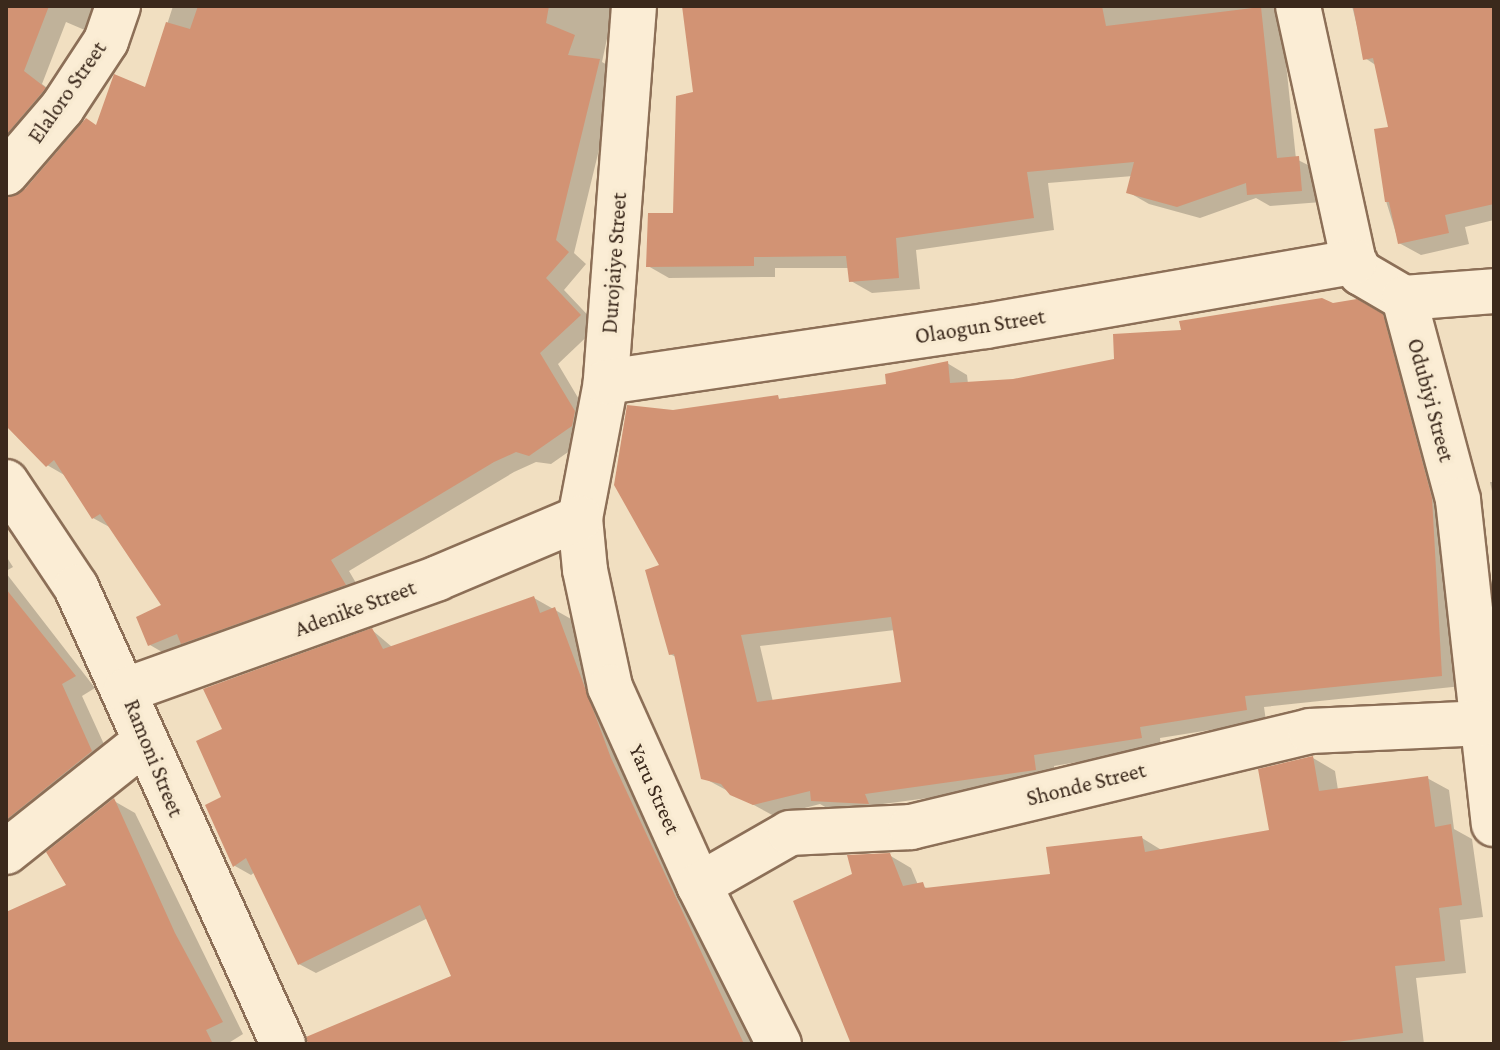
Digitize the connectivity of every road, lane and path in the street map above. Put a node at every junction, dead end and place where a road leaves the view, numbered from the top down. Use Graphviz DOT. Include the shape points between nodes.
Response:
graph roads {
  1 [pos="118,6"];
  2 [pos="634,6"];
  3 [pos="1298,6"];
  4 [pos="6,173"];
  5 [pos="1354,262"];
  6 [pos="1494,291"];
  7 [pos="1404,298"];
  8 [pos="606,382"];
  9 [pos="6,482"];
  10 [pos="580,518"];
  11 [pos="1483,640"];
  12 [pos="126,690"];
  13 [pos="1485,723"];
  14 [pos="143,743"];
  15 [pos="1494,824"];
  16 [pos="6,852"];
  17 [pos="699,885"];
  18 [pos="283,1044"];
  19 [pos="779,1044"];
  1 -- 4 [label="street, Elaloro Street" via="106,41 62,108"];
  2 -- 8 [label="street, Durojaiye Street"];
  3 -- 5 [label="street"];
  5 -- 7 [label="street" via="1361,273"];
  5 -- 8 [label="street, Olaogun Street" via="986,326"];
  6 -- 7 [label="street"];
  7 -- 11 [label="street, Odubiyi Street" via="1458,500"];
  8 -- 10 [label="street, Durojaiye Street"];
  9 -- 12 [label="street, Ramoni Street" via="76,587"];
  10 -- 12 [label="street, Adenike Street" via="438,578"];
  10 -- 17 [label="street, Yaru Street" via="585,570 610,687"];
  11 -- 13 [label="street, Odubiyi Street"];
  12 -- 14 [label="street, Ramoni Street"];
  13 -- 15 [label="street, Odubiyi Street"];
  13 -- 17 [label="street, Shonde Street" via="1310,731 911,827 790,833"];
  14 -- 16 [label="street"];
  14 -- 18 [label="street, Ramoni Street"];
  17 -- 19 [label="street, Yaru Street"];
}
